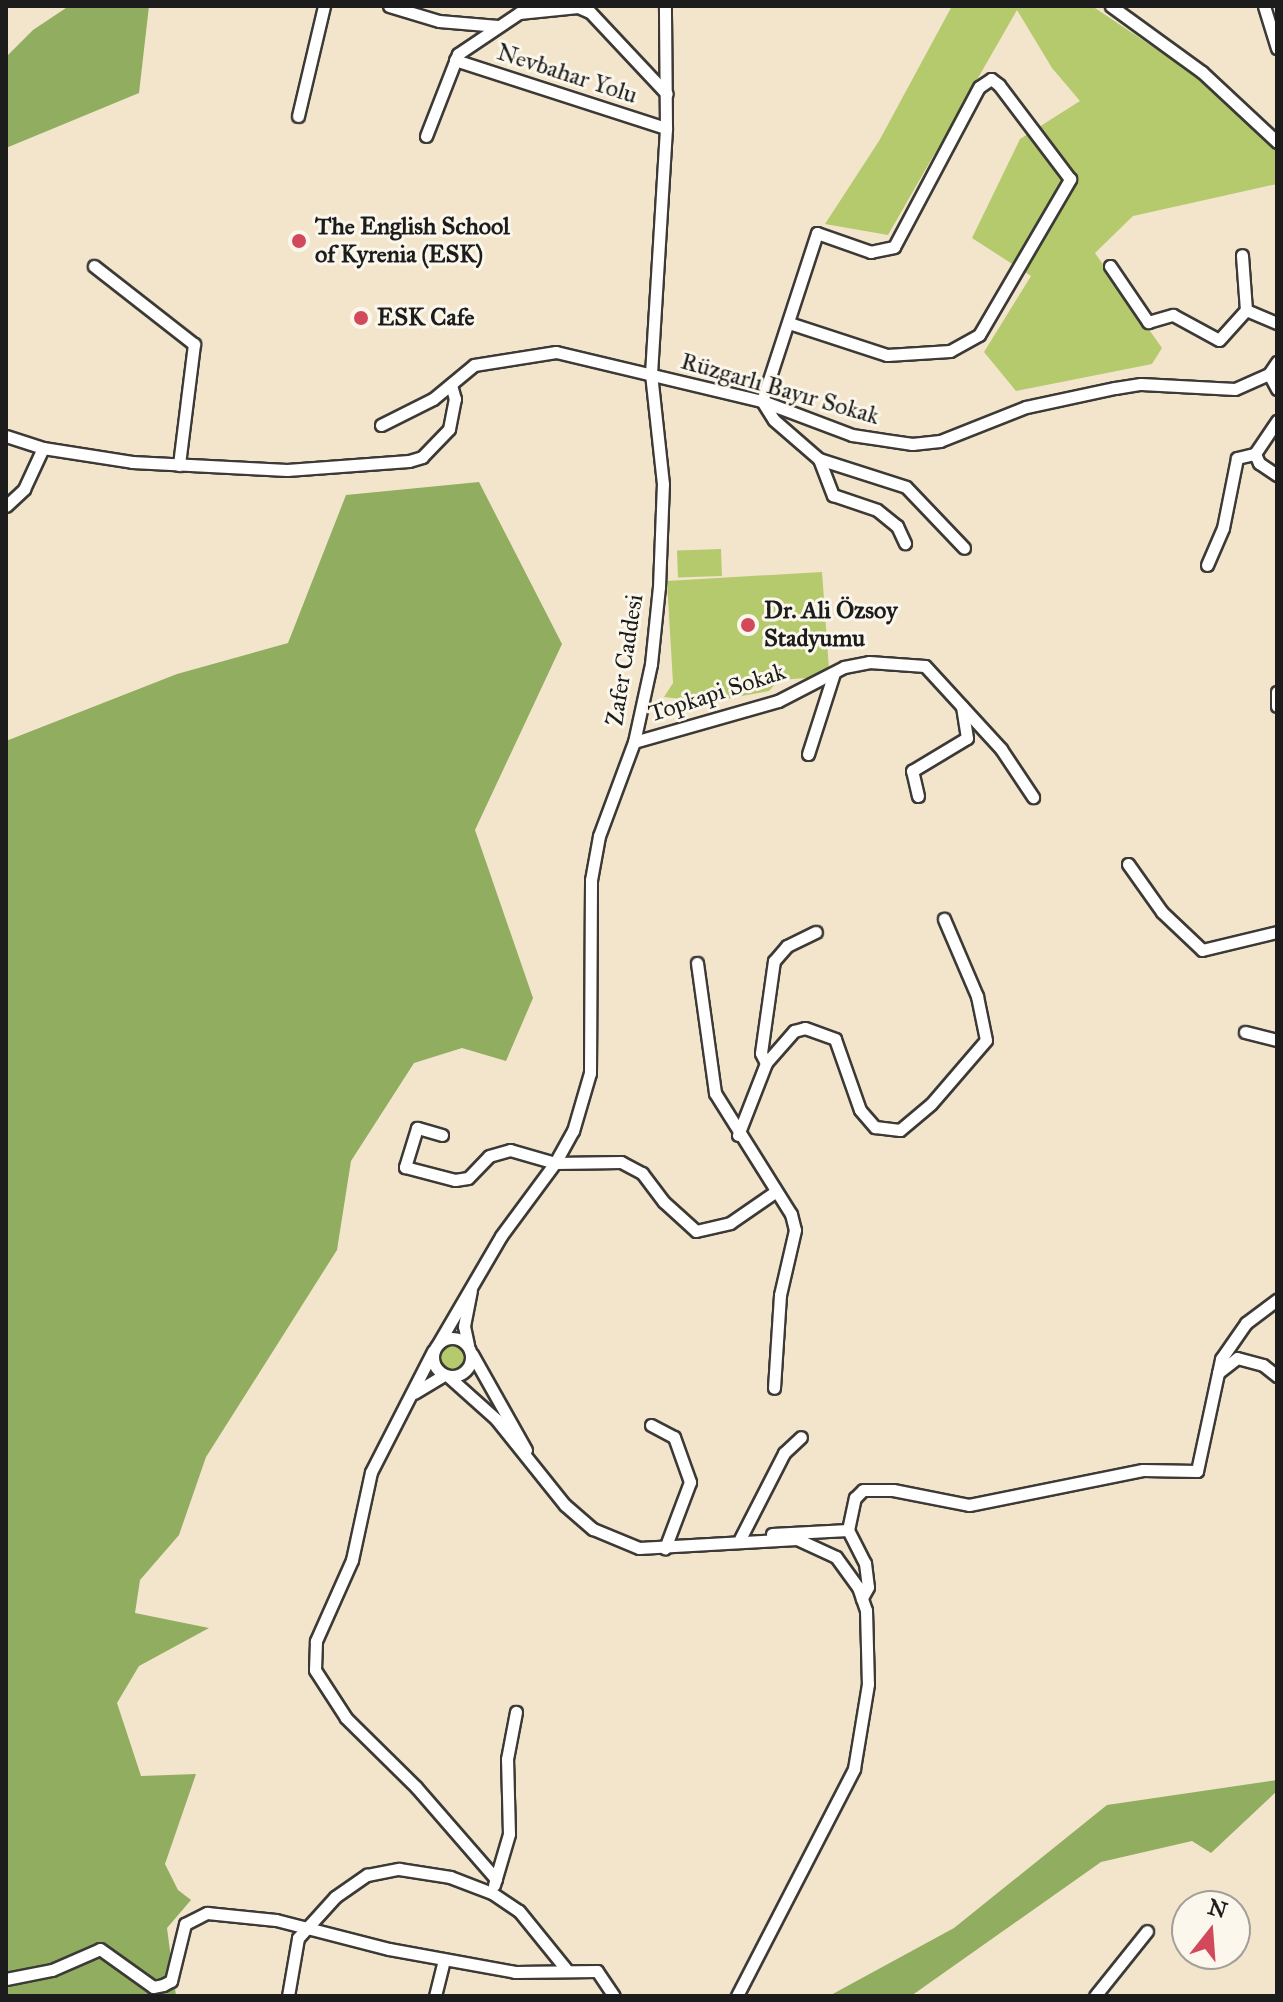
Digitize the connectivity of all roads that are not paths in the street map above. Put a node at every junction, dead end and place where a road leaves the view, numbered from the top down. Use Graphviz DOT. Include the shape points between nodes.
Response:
graph roads {
  1 [pos="324,6"];
  2 [pos="389,6"];
  3 [pos="665,6"];
  4 [pos="1111,6"];
  5 [pos="1264,6"];
  6 [pos="498,26"];
  7 [pos="1277,48"];
  8 [pos="455,60"];
  9 [pos="667,94"];
  10 [pos="298,116"];
  11 [pos="666,128"];
  12 [pos="426,136"];
  13 [pos="1277,142"];
  14 [pos="1242,255"];
  15 [pos="94,266"];
  16 [pos="1110,266"];
  17 [pos="1246,310"];
  18 [pos="789,323"];
  19 [pos="1277,323"];
  20 [pos="1277,362"];
  21 [pos="651,374"];
  22 [pos="1269,374"];
  23 [pos="451,385"];
  24 [pos="1277,389"];
  25 [pos="762,401"];
  26 [pos="1277,421"];
  27 [pos="381,425"];
  28 [pos="6,436"];
  29 [pos="43,448"];
  30 [pos="1255,454"];
  31 [pos="819,459"];
  32 [pos="179,465"];
  33 [pos="1277,475"];
  34 [pos="6,506"];
  35 [pos="905,543"];
  36 [pos="964,548"];
  37 [pos="1207,565"];
  38 [pos="834,673"];
  39 [pos="1277,692"];
  40 [pos="962,705"];
  41 [pos="1277,706"];
  42 [pos="634,742"];
  43 [pos="808,754"];
  44 [pos="918,796"];
  45 [pos="1033,797"];
  46 [pos="1128,864"];
  47 [pos="944,919"];
  48 [pos="816,932"];
  49 [pos="1277,932"];
  50 [pos="697,963"];
  51 [pos="1245,1032"];
  52 [pos="1277,1040"];
  53 [pos="766,1063"];
  54 [pos="442,1135"];
  55 [pos="738,1135"];
  56 [pos="555,1163"];
  57 [pos="775,1192"];
  58 [pos="473,1282"];
  59 [pos="1277,1300"];
  60 [pos="436,1347"];
  61 [pos="469,1349"];
  62 [pos="1217,1373"];
  63 [pos="446,1376"];
  64 [pos="1277,1376"];
  65 [pos="774,1388"];
  66 [pos="407,1403"];
  67 [pos="651,1425"];
  68 [pos="801,1437"];
  69 [pos="527,1454"];
  70 [pos="848,1530"];
  71 [pos="761,1538"];
  72 [pos="740,1539"];
  73 [pos="665,1548"];
  74 [pos="862,1598"];
  75 [pos="516,1712"];
  76 [pos="496,1879"];
  77 [pos="492,1893"];
  78 [pos="309,1928"];
  79 [pos="1147,1931"];
  80 [pos="444,1960"];
  81 [pos="566,1969"];
  82 [pos="6,1979"];
  83 [pos="288,1996"];
  84 [pos="435,1996"];
  85 [pos="614,1996"];
  86 [pos="737,1996"];
  87 [pos="1095,1996"];
  1 -- 10 [label="street"];
  2 -- 6 [label="street" via="439,21"];
  3 -- 9 [label="street, Zafer Caddesi"];
  4 -- 13 [label="street" via="1202,72"];
  5 -- 7 [label="street"];
  6 -- 8 [label="street"];
  6 -- 9 [label="street" via="519,13 578,7 590,12"];
  8 -- 11 [label="street, Nevbahar Yolu"];
  8 -- 12 [label="street"];
  9 -- 11 [label="street, Zafer Caddesi"];
  11 -- 21 [label="street, Zafer Caddesi"];
  14 -- 17 [label="street"];
  15 -- 32 [label="street" via="194,344"];
  16 -- 17 [label="street" via="1148,322 1173,315 1219,340"];
  17 -- 19 [label="street"];
  18 -- 18 [label="street" via="817,233 871,252 894,247 974,96 991,79 1070,179 979,335 950,351 887,355"];
  18 -- 25 [label="street"];
  20 -- 22 [label="street"];
  21 -- 23 [label="street, Rüzgarlı Bayır Sokak" via="556,352 474,365"];
  21 -- 25 [label="street, Rüzgarlı Bayır Sokak"];
  21 -- 42 [label="street, Zafer Caddesi" via="663,515 656,632"];
  22 -- 24 [label="street"];
  22 -- 25 [label="street, Rüzgarlı Bayır Sokak" via="1235,389 1141,384 1115,388 1026,407 940,441 912,444 852,435"];
  23 -- 27 [label="street"];
  23 -- 32 [label="street" via="455,399 449,429 422,457 409,461 287,470"];
  25 -- 31 [label="street" via="783,430"];
  26 -- 30 [label="street"];
  28 -- 29 [label="street"];
  29 -- 32 [label="street"];
  29 -- 34 [label="street" via="24,489"];
  30 -- 33 [label="street"];
  30 -- 37 [label="street" via="1237,458 1223,528"];
  31 -- 35 [label="street" via="833,495 877,510 897,526"];
  31 -- 36 [label="street" via="906,487"];
  38 -- 40 [label="street, Topkapi Sokak" via="869,662 925,666"];
  38 -- 42 [label="street, Topkapi Sokak" via="778,701"];
  38 -- 43 [label="street"];
  39 -- 41 [label="street"];
  40 -- 44 [label="street" via="967,738 912,771"];
  40 -- 45 [label="street, Topkapi Sokak"];
  42 -- 56 [label="street, Zafer Caddesi" via="599,836 591,880 590,1073 573,1131"];
  46 -- 49 [label="street" via="1162,912 1202,950"];
  47 -- 53 [label="street" via="977,996 986,1040 910,1122 888,1132 868,1122 840,1049 824,1031 794,1031"];
  48 -- 53 [label="street" via="787,946 774,961 761,1053"];
  50 -- 55 [label="street" via="709,1073"];
  51 -- 52 [label="street"];
  53 -- 55 [label="street"];
  54 -- 56 [label="street" via="417,1128 405,1167 455,1180 468,1178 489,1156 510,1150"];
  55 -- 57 [label="street"];
  56 -- 57 [label="street" via="633,1165 696,1231 730,1223"];
  56 -- 58 [label="street, Zafer Caddesi"];
  57 -- 65 [label="street" via="795,1230 776,1322"];
  58 -- 60 [label="street, Zafer Caddesi"];
  58 -- 61 [label="street, Zafer Caddesi" via="465,1313"];
  59 -- 62 [label="street" via="1246,1323"];
  60 -- 61 [label="street" via="454,1338"];
  60 -- 63 [label="street" via="434,1366"];
  60 -- 66 [label="street, Zafer Caddesi"];
  61 -- 63 [label="street" via="467,1370"];
  61 -- 69 [label="street, Zafer Caddesi"];
  62 -- 64 [label="street" via="1237,1358 1263,1365"];
  62 -- 70 [label="street" via="1197,1471 1143,1470 969,1505 893,1490 863,1490 855,1498"];
  63 -- 66 [label="street" via="424,1382"];
  63 -- 69 [label="street"];
  66 -- 76 [label="street, Zafer Caddesi" via="371,1472 352,1560 316,1641 315,1670 346,1718 416,1787"];
  67 -- 73 [label="street" via="674,1437 690,1482"];
  68 -- 72 [label="street" via="784,1453"];
  69 -- 73 [label="street" via="565,1505 593,1529 639,1548"];
  70 -- 71 [label="street" via="813,1528"];
  70 -- 74 [label="street" via="865,1563 868,1587"];
  71 -- 72 [label="street"];
  71 -- 74 [label="street" via="797,1539 821,1547 850,1572"];
  72 -- 73 [label="street"];
  74 -- 86 [label="street" via="868,1684 854,1769"];
  75 -- 76 [label="street" via="507,1759 509,1834"];
  76 -- 77 [label="street"];
  77 -- 78 [label="street" via="450,1877 399,1869 367,1875 335,1897"];
  77 -- 81 [label="street" via="519,1911"];
  78 -- 80 [label="street"];
  78 -- 82 [label="street" via="240,1915 194,1916 179,1936 171,1981 153,1987 100,1949 52,1970"];
  78 -- 83 [label="street" via="298,1938"];
  79 -- 87 [label="street"];
  80 -- 81 [label="street" via="515,1972"];
  80 -- 84 [label="street"];
  81 -- 85 [label="street" via="597,1971"];
}
